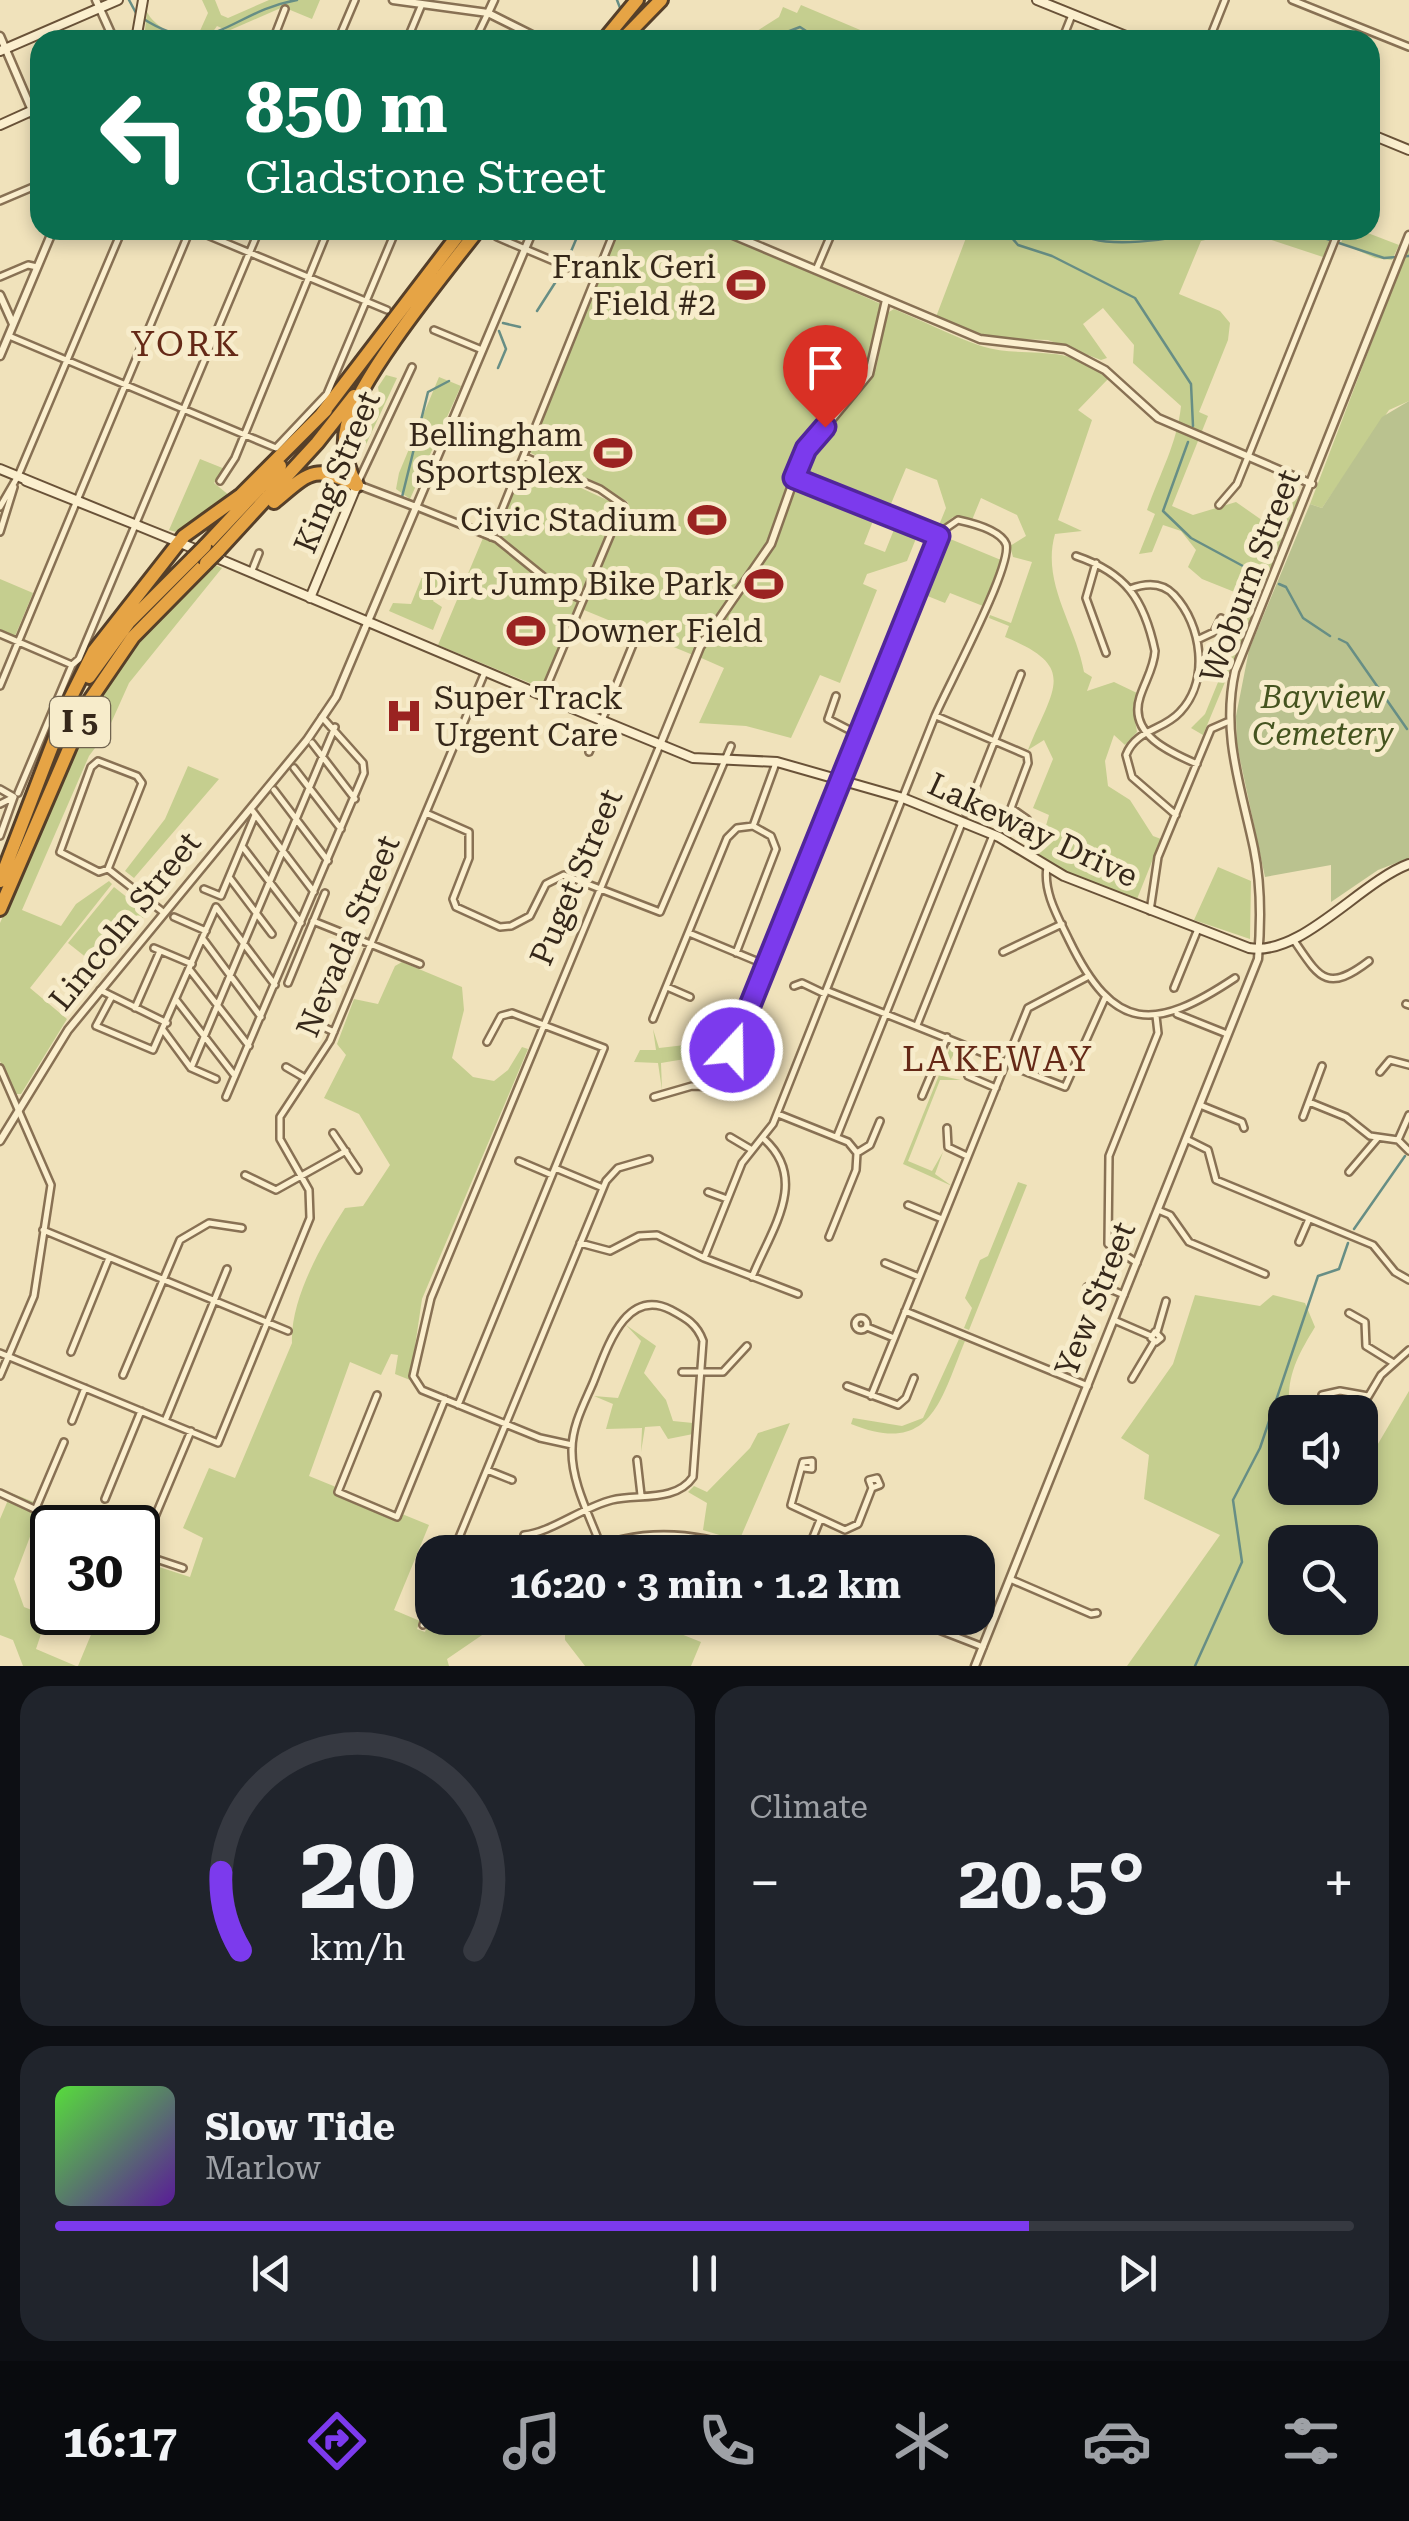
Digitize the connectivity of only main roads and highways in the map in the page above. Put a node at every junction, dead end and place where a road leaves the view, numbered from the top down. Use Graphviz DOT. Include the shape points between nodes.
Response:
graph roads {
  1 [pos="118,0"];
  2 [pos="1037,0"];
  3 [pos="645,2"];
  4 [pos="98,4"];
  5 [pos="142,4"];
  6 [pos="44,30"];
  7 [pos="137,30"];
  8 [pos="618,30"];
  9 [pos="622,30"];
  10 [pos="1111,30"];
  11 [pos="30,37"];
  12 [pos="3,50"];
  13 [pos="30,112"];
  14 [pos="0,125"];
  15 [pos="1380,138"];
  16 [pos="1409,150"];
  17 [pos="454,240"];
  18 [pos="471,240"];
  19 [pos="399,338"];
  20 [pos="326,410"];
  21 [pos="0,469"];
  22 [pos="356,485"];
  23 [pos="77,501"];
  24 [pos="136,525"];
  25 [pos="237,531"];
  26 [pos="179,542"];
  27 [pos="206,554"];
  28 [pos="321,572"];
  29 [pos="287,588"];
  30 [pos="310,598"];
  31 [pos="45,769"];
  32 [pos="1409,864"];
  33 [pos="0,880"];
  34 [pos="0,909"];
  1 -- 4 [label="main road"];
  2 -- 10 [label="main road"];
  3 -- 8 [label="highway" via="622,17"];
  3 -- 9 [label="highway"];
  4 -- 6 [label="main road"];
  5 -- 7 [label="main road"];
  11 -- 12 [label="main road"];
  13 -- 14 [label="main road"];
  15 -- 16 [label="main road"];
  17 -- 20 [label="highway, I 5"];
  18 -- 19 [label="highway, I 5"];
  19 -- 22 [label="highway" via="348,423 344,450"];
  19 -- 25 [label="highway, I 5" via="318,443"];
  20 -- 26 [label="highway" via="241,495"];
  20 -- 27 [label="highway, I 5"];
  21 -- 23 [label="main road, Lakeway Drive"];
  22 -- 25 [label="highway" via="328,472 308,474"];
  22 -- 28 [label="main road, King Street"];
  23 -- 24 [label="main road, Lakeway Drive"];
  23 -- 24 [label="main road, Lakeway Drive"];
  24 -- 26 [label="main road, Lakeway Drive"];
  25 -- 27 [label="highway, I 5"];
  26 -- 27 [label="main road, Lakeway Drive"];
  26 -- 31 [label="highway" via="94,652"];
  27 -- 29 [label="main road, Lakeway Drive"];
  27 -- 31 [label="highway, I 5" via="110,646"];
  27 -- 34 [label="highway, I 5" via="133,637 90,700"];
  28 -- 29 [label="main road" via="306,585"];
  28 -- 30 [label="main road, King Street"];
  29 -- 30 [label="main road, Lakeway Drive"];
  30 -- 32 [label="main road, Lakeway Drive" via="694,758 776,762 903,798 1150,911 1259,949 1292,940 1383,874"];
  31 -- 33 [label="highway, I 5"];
}
